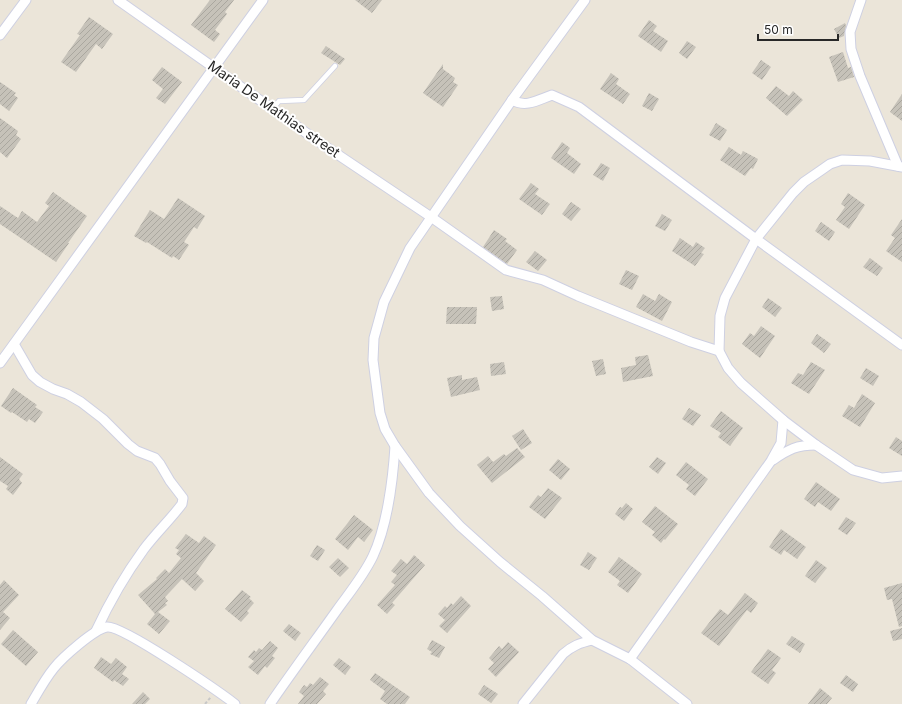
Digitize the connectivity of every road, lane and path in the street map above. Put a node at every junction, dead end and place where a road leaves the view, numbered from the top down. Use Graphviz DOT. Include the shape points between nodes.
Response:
graph roads {
  1 [pos="26,0"];
  2 [pos="118,0"];
  3 [pos="263,0"];
  4 [pos="585,0"];
  5 [pos="861,0"];
  6 [pos="0,35"];
  7 [pos="335,66"];
  8 [pos="214,67"];
  9 [pos="512,100"];
  10 [pos="273,109"];
  11 [pos="900,166"];
  12 [pos="431,217"];
  13 [pos="756,239"];
  14 [pos="14,344"];
  15 [pos="902,345"];
  16 [pos="719,351"];
  17 [pos="0,363"];
  18 [pos="783,420"];
  19 [pos="816,445"];
  20 [pos="395,446"];
  21 [pos="771,461"];
  22 [pos="902,476"];
  23 [pos="96,632"];
  24 [pos="592,640"];
  25 [pos="630,659"];
  26 [pos="30,704"];
  27 [pos="235,704"];
  28 [pos="270,704"];
  29 [pos="523,704"];
  30 [pos="686,704"];
  1 -- 6 [label="street"];
  2 -- 8 [label="street, Maria De Mathias street"];
  3 -- 8 [label="street"];
  4 -- 9 [label="street"];
  5 -- 11 [label="street" via="850,32 851,49 860,76"];
  7 -- 10 [label="lane" via="305,100 279,101"];
  8 -- 10 [label="street, Maria De Mathias street"];
  8 -- 14 [label="street"];
  9 -- 12 [label="street"];
  9 -- 13 [label="street" via="519,104 527,104 552,95 579,107"];
  10 -- 12 [label="street, Maria De Mathias street"];
  11 -- 13 [label="street" via="854,160 830,164 793,193"];
  12 -- 16 [label="street, Maria De Mathias street" via="506,270 543,280 691,342"];
  12 -- 20 [label="street" via="410,248 384,302 374,338 373,360 380,413 385,429"];
  13 -- 15 [label="street"];
  13 -- 16 [label="street" via="725,298 720,316"];
  14 -- 17 [label="street"];
  14 -- 23 [label="street" via="32,375 40,382 81,402 137,451 155,458 183,498 180,507 144,548 127,573"];
  16 -- 18 [label="street" via="728,368 741,383"];
  18 -- 19 [label="street"];
  18 -- 21 [label="street" via="781,443"];
  19 -- 21 [label="street" via="789,449"];
  19 -- 22 [label="street" via="852,470 882,478"];
  20 -- 24 [label="street" via="429,493 460,526"];
  20 -- 28 [label="street" via="388,502 380,538 372,556 357,582"];
  21 -- 25 [label="street"];
  23 -- 26 [label="street" via="74,648 55,667"];
  23 -- 27 [label="street" via="106,627 121,631"];
  24 -- 25 [label="street"];
  24 -- 29 [label="street" via="578,644 563,654"];
  25 -- 30 [label="street"];
}
